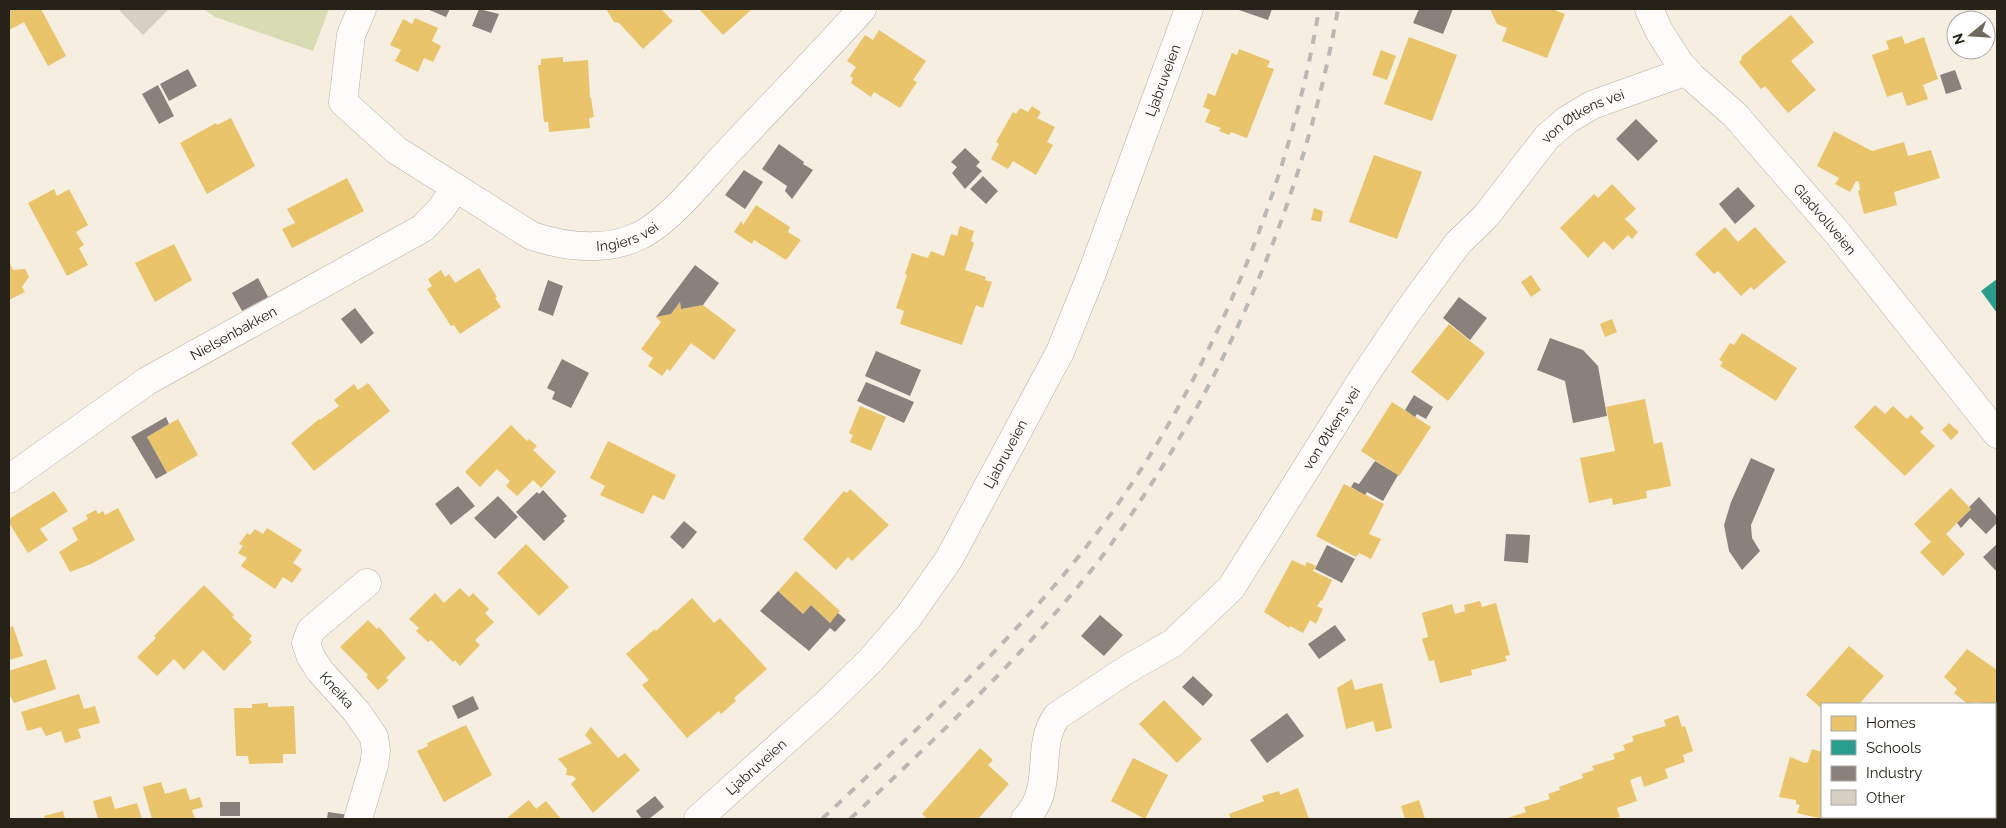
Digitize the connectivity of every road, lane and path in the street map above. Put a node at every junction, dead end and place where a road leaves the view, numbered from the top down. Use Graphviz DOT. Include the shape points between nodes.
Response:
graph roads {
  1 [pos="362,9"];
  2 [pos="862,9"];
  3 [pos="1189,9"];
  4 [pos="1649,9"];
  5 [pos="1687,71"];
  6 [pos="455,189"];
  7 [pos="1997,434"];
  8 [pos="9,479"];
  9 [pos="368,583"];
  10 [pos="358,819"];
  11 [pos="698,819"];
  12 [pos="1025,819"];
  1 -- 6 [label="street, Ingiers vei" via="351,35 343,102 396,150"];
  2 -- 6 [label="street, Ingiers vei" via="686,196 639,236 586,247 557,244 532,236"];
  3 -- 11 [label="street, Ljabruveien" via="1060,352 949,559 909,616 871,660"];
  4 -- 5 [label="street, Gladvollveien" via="1660,32"];
  5 -- 7 [label="street, Gladvollveien" via="1735,115 1839,235"];
  5 -- 12 [label="street, von Øtkens vei" via="1592,105 1547,137 1486,216 1458,243 1406,314 1231,588 1172,643 1057,716 1050,725 1044,786 1034,810"];
  6 -- 8 [label="street, Nielsenbakken" via="423,228 147,381"];
  9 -- 10 [label="street, Kneika" via="311,630 306,644 320,672 374,736 374,765"];
}
